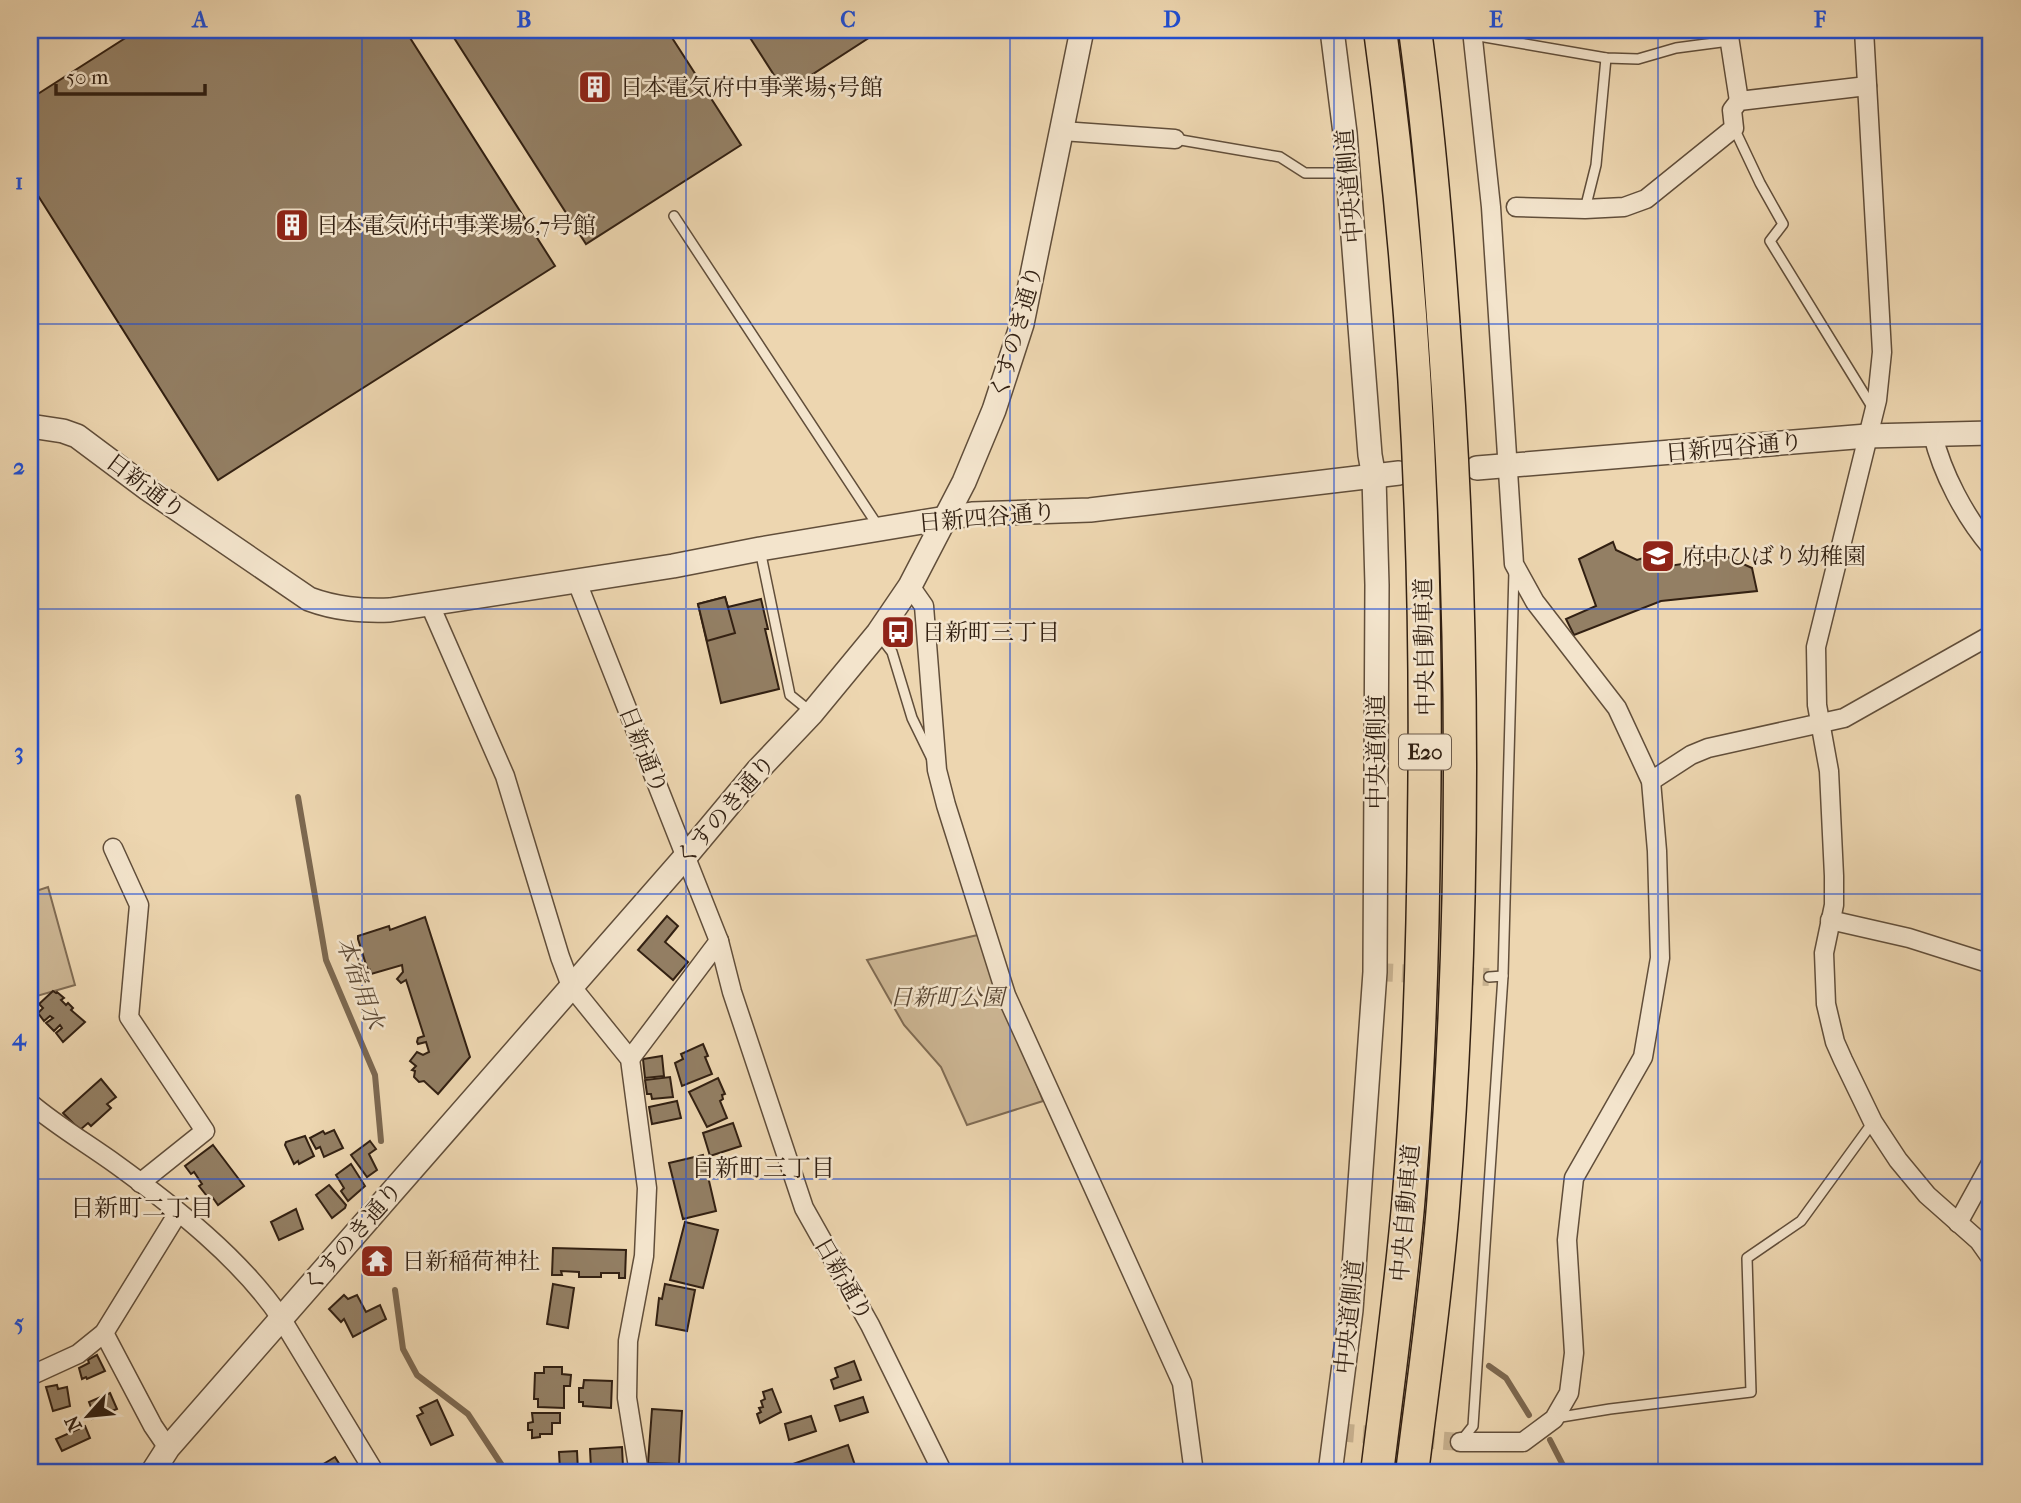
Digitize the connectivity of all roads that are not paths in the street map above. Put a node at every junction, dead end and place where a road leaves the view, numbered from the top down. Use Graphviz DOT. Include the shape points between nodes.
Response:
graph roads {
  1 [pos="1082,30"];
  2 [pos="1332,30"];
  3 [pos="1380,30"];
  4 [pos="1415,30"];
  5 [pos="1864,30"];
  6 [pos="1480,33"];
  7 [pos="1729,36"];
  8 [pos="1606,58"];
  9 [pos="1867,86"];
  10 [pos="1739,101"];
  11 [pos="1734,128"];
  12 [pos="1062,131"];
  13 [pos="1175,139"];
  14 [pos="1348,173"];
  15 [pos="1516,207"];
  16 [pos="1585,209"];
  17 [pos="674,216"];
  18 [pos="1874,410"];
  19 [pos="30,426"];
  20 [pos="1991,433"];
  21 [pos="1933,435"];
  22 [pos="1867,436"];
  23 [pos="1507,465"];
  24 [pos="1477,468"];
  25 [pos="1399,473"];
  26 [pos="1374,477"];
  27 [pos="946,517"];
  28 [pos="879,528"];
  29 [pos="1991,547"];
  30 [pos="760,549"];
  31 [pos="1514,564"];
  32 [pos="577,582"];
  33 [pos="910,586"];
  34 [pos="430,605"];
  35 [pos="878,634"];
  36 [pos="1991,635"];
  37 [pos="812,713"];
  38 [pos="1820,725"];
  39 [pos="937,771"];
  40 [pos="1651,780"];
  41 [pos="113,848"];
  42 [pos="686,856"];
  43 [pos="1830,920"];
  44 [pos="719,941"];
  45 [pos="1991,964"];
  46 [pos="1503,976"];
  47 [pos="1489,977"];
  48 [pos="571,986"];
  49 [pos="631,1059"];
  50 [pos="30,1102"];
  51 [pos="1873,1122"];
  52 [pos="1991,1163"];
  53 [pos="140,1183"];
  54 [pos="178,1213"];
  55 [pos="1958,1223"];
  56 [pos="1991,1258"];
  57 [pos="281,1318"];
  58 [pos="104,1333"];
  59 [pos="30,1376"];
  60 [pos="1554,1419"];
  61 [pos="1460,1442"];
  62 [pos="168,1448"];
  63 [pos="152,1473"];
  64 [pos="374,1473"];
  65 [pos="639,1473"];
  66 [pos="943,1473"];
  67 [pos="1194,1473"];
  68 [pos="1330,1473"];
  69 [pos="1377,1473"];
  70 [pos="1412,1473"];
  1 -- 12 [label="street, くすのき通り"];
  2 -- 14 [label="street, 中央道側道"];
  3 -- 69 [label="highway, 中央自動車道 / E20, bridge" via="1407,279 1422,520 1426,730 1417,1070 1408,1206"];
  4 -- 70 [label="highway, 中央自動車道 / E20, bridge" via="1441,281 1455,514 1461,729 1459,919 1443,1209"];
  5 -- 9 [label="street"];
  6 -- 8 [label="lane"];
  6 -- 23 [label="street"];
  7 -- 8 [label="lane" via="1638,59"];
  7 -- 10 [label="street"];
  8 -- 16 [label="lane" via="1596,165"];
  9 -- 10 [label="street"];
  9 -- 18 [label="street" via="1882,326"];
  10 -- 11 [label="street" via="1732,110"];
  11 -- 16 [label="street" via="1646,199 1624,207"];
  11 -- 18 [label="lane" via="1783,224 1770,241"];
  12 -- 13 [label="street"];
  12 -- 27 [label="street, くすのき通り" via="1033,279 1009,368 979,449"];
  13 -- 14 [label="lane" via="1280,157 1305,173"];
  14 -- 26 [label="street, 中央道側道"];
  15 -- 16 [label="street"];
  17 -- 28 [label="lane"];
  18 -- 22 [label="street"];
  19 -- 34 [label="street, 日新通り" via="77,436 310,599 368,611"];
  20 -- 21 [label="street, 日新四谷通り"];
  21 -- 22 [label="street, 日新四谷通り"];
  21 -- 29 [label="street" via="1953,490"];
  22 -- 23 [label="street, 日新四谷通り"];
  22 -- 38 [label="street" via="1816,648"];
  23 -- 24 [label="street, 日新四谷通り"];
  23 -- 31 [label="street"];
  25 -- 26 [label="street, 日新四谷通り"];
  26 -- 27 [label="street, 日新四谷通り" via="1090,510"];
  26 -- 68 [label="street, 中央道側道" via="1375,972 1352,1310"];
  27 -- 28 [label="street, 日新四谷通り"];
  27 -- 33 [label="street, くすのき通り"];
  28 -- 30 [label="street, 日新四谷通り"];
  30 -- 32 [label="street, 日新四谷通り"];
  30 -- 37 [label="lane" via="790,695"];
  31 -- 40 [label="street" via="1535,602 1617,708"];
  31 -- 46 [label="lane"];
  32 -- 34 [label="street, 日新通り"];
  32 -- 42 [label="street, 日新通り"];
  33 -- 35 [label="street, くすのき通り"];
  33 -- 39 [label="street" via="924,606"];
  34 -- 48 [label="street" via="505,776"];
  35 -- 37 [label="street, くすのき通り"];
  35 -- 39 [label="lane" via="892,652 912,718"];
  36 -- 38 [label="street" via="1844,718"];
  37 -- 42 [label="street, くすのき通り"];
  38 -- 40 [label="street" via="1708,748"];
  38 -- 43 [label="street" via="1829,771 1834,876"];
  39 -- 67 [label="street" via="1006,995 1182,1383"];
  40 -- 60 [label="street" via="1660,958 1643,1058 1574,1178 1567,1240 1574,1353 1569,1393"];
  41 -- 53 [label="street" via="139,905 129,1017 205,1132"];
  42 -- 44 [label="street, 日新通り"];
  42 -- 48 [label="street, くすのき通り"];
  43 -- 45 [label="street"];
  43 -- 51 [label="street" via="1824,953 1829,1023"];
  44 -- 49 [label="street"];
  44 -- 66 [label="street, 日新通り" via="804,1208 870,1325"];
  46 -- 47 [label="lane"];
  46 -- 61 [label="lane" via="1473,1426"];
  48 -- 49 [label="street"];
  48 -- 57 [label="street, くすのき通り"];
  49 -- 65 [label="street" via="648,1188 644,1255 628,1341 627,1398"];
  50 -- 53 [label="street"];
  51 -- 55 [label="street" via="1912,1179"];
  51 -- 60 [label="lane" via="1801,1222 1747,1258 1751,1392"];
  52 -- 55 [label="street"];
  53 -- 54 [label="street"];
  54 -- 57 [label="street" via="237,1263"];
  54 -- 58 [label="street"];
  55 -- 56 [label="street"];
  57 -- 62 [label="street, くすのき通り"];
  57 -- 64 [label="street"];
  58 -- 59 [label="street" via="78,1354"];
  58 -- 62 [label="street"];
  60 -- 61 [label="street" via="1523,1442"];
  62 -- 63 [label="street, くすのき通り"];
}
